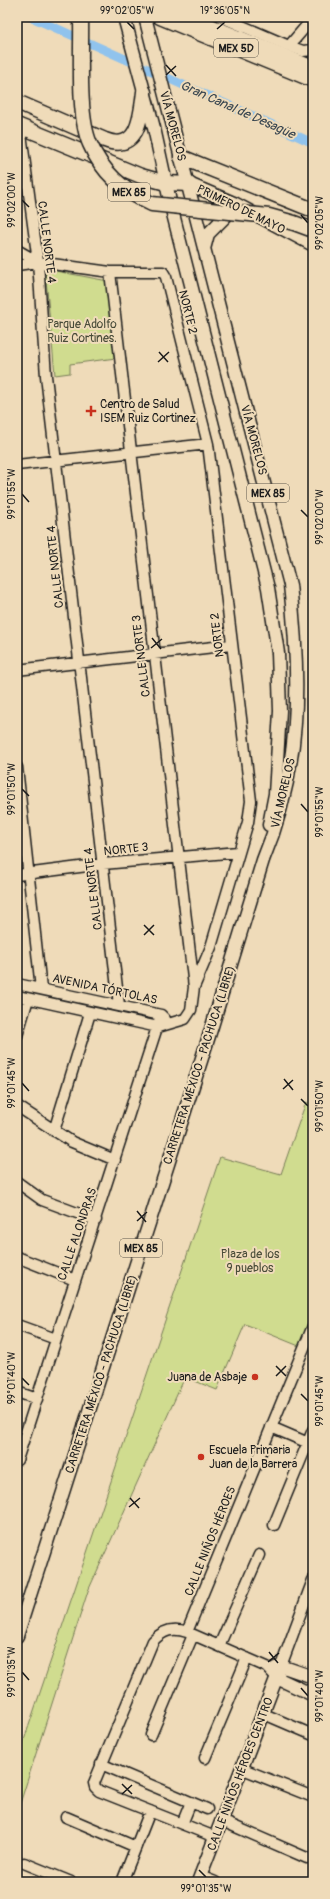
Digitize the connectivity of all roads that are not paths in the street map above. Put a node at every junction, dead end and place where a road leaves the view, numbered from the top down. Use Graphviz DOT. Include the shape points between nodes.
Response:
graph roads {
  1 [pos="81,17"];
  2 [pos="124,17"];
  3 [pos="145,17"];
  4 [pos="160,17"];
  5 [pos="188,17"];
  6 [pos="221,17"];
  7 [pos="313,18"];
  8 [pos="289,46"];
  9 [pos="313,50"];
  10 [pos="313,68"];
  11 [pos="313,80"];
  12 [pos="144,92"];
  13 [pos="17,102"];
  14 [pos="18,126"];
  15 [pos="181,157"];
  16 [pos="166,183"];
  17 [pos="188,184"];
  18 [pos="313,210"];
  19 [pos="250,212"];
  20 [pos="313,230"];
  21 [pos="313,244"];
  22 [pos="17,250"];
  23 [pos="204,252"];
  24 [pos="38,262"];
  25 [pos="17,265"];
  26 [pos="110,272"];
  27 [pos="208,444"];
  28 [pos="131,452"];
  29 [pos="56,461"];
  30 [pos="17,466"];
  31 [pos="232,645"];
  32 [pos="154,654"];
  33 [pos="79,663"];
  34 [pos="17,670"];
  35 [pos="17,767"];
  36 [pos="238,852"];
  37 [pos="179,856"];
  38 [pos="263,860"];
  39 [pos="103,864"];
  40 [pos="29,874"];
  41 [pos="17,875"];
  42 [pos="17,984"];
  43 [pos="194,987"];
  44 [pos="42,989"];
  45 [pos="17,996"];
  46 [pos="28,999"];
  47 [pos="120,1005"];
  48 [pos="90,1012"];
  49 [pos="161,1015"];
  50 [pos="171,1024"];
  51 [pos="158,1027"];
  52 [pos="17,1036"];
  53 [pos="17,1106"];
  54 [pos="54,1131"];
  55 [pos="115,1160"];
  56 [pos="17,1182"];
  57 [pos="96,1220"];
  58 [pos="17,1258"];
  59 [pos="75,1280"];
  60 [pos="17,1325"];
  61 [pos="313,1326"];
  62 [pos="56,1339"];
  63 [pos="17,1392"];
  64 [pos="37,1399"];
  65 [pos="270,1427"];
  66 [pos="313,1430"];
  67 [pos="310,1444"];
  68 [pos="17,1459"];
  69 [pos="274,1525"];
  70 [pos="259,1555"];
  71 [pos="313,1580"];
  72 [pos="190,1633"];
  73 [pos="17,1636"];
  74 [pos="219,1646"];
  75 [pos="247,1658"];
  76 [pos="282,1666"];
  77 [pos="267,1668"];
  78 [pos="313,1677"];
  79 [pos="277,1678"];
  80 [pos="313,1695"];
  81 [pos="264,1714"];
  82 [pos="151,1735"];
  83 [pos="313,1735"];
  84 [pos="205,1758"];
  85 [pos="101,1764"];
  86 [pos="242,1769"];
  87 [pos="313,1798"];
  88 [pos="191,1802"];
  89 [pos="208,1809"];
  90 [pos="150,1811"];
  91 [pos="66,1817"];
  92 [pos="222,1822"];
  93 [pos="182,1824"];
  94 [pos="215,1838"];
  95 [pos="136,1847"];
  96 [pos="307,1858"];
  97 [pos="24,1863"];
  98 [pos="199,1879"];
  99 [pos="71,1882"];
  100 [pos="122,1882"];
  101 [pos="215,1882"];
  1 -- 20 [label="highway, MEX 85, bridge" via="83,112 86,130 90,144 105,169 121,186 152,204 268,216"];
  2 -- 12 [label="main road, VÍA MORELOS / MEX 85"];
  3 -- 15 [label="main road, VÍA MORELOS / MEX 85"];
  4 -- 11 [label="highway, MEX 5D"];
  5 -- 10 [label="highway, MEX 5D"];
  6 -- 8 [label="street"];
  7 -- 8 [label="street"];
  8 -- 9 [label="street" via="303,51"];
  12 -- 13 [label="highway" via="138,128 122,142 113,142"];
  12 -- 16 [label="main road, VÍA MORELOS / MEX 85"];
  14 -- 16 [label="highway, PRIMERO DE MAYO" via="141,176"];
  14 -- 24 [label="street, CALLE NORTE 4"];
  15 -- 17 [label="main road, VÍA MORELOS / MEX 85"];
  15 -- 18 [label="highway, PRIMERO DE MAYO"];
  16 -- 17 [label="highway, PRIMERO DE MAYO"];
  16 -- 38 [label="main road, VÍA MORELOS / MEX 85" via="268,588 278,653 280,711 275,794"];
  17 -- 19 [label="main road, PRIMERO DE MAYO"];
  17 -- 23 [label="main road, VÍA MORELOS / MEX 85"];
  19 -- 21 [label="main road, PRIMERO DE MAYO"];
  19 -- 23 [label="main road" via="229,213 208,234"];
  22 -- 24 [label="street"];
  23 -- 38 [label="main road, VÍA MORELOS / MEX 85" via="290,585 297,655 297,713 291,767 274,832"];
  24 -- 25 [label="street"];
  24 -- 26 [label="street"];
  24 -- 29 [label="street, CALLE NORTE 4" via="46,376"];
  26 -- 27 [label="street, NORTE 2" via="159,271 166,277"];
  26 -- 28 [label="street, CALLE NORTE 3"];
  27 -- 28 [label="street"];
  27 -- 31 [label="street, NORTE 2"];
  28 -- 29 [label="street"];
  28 -- 32 [label="street, CALLE NORTE 3"];
  29 -- 30 [label="street"];
  29 -- 33 [label="street, CALLE NORTE 4"];
  31 -- 32 [label="street"];
  31 -- 36 [label="street, NORTE 2" via="251,802 248,822"];
  32 -- 33 [label="street"];
  32 -- 37 [label="street, CALLE NORTE 3"];
  33 -- 34 [label="street"];
  33 -- 39 [label="street, CALLE NORTE 4"];
  35 -- 40 [label="street"];
  36 -- 37 [label="street, NORTE 3"];
  36 -- 43 [label="street, NORTE 2" via="211,948"];
  37 -- 39 [label="street, NORTE 3"];
  37 -- 43 [label="street, CALLE NORTE 3"];
  38 -- 73 [label="main road, CARRETERA MÉXICO - PACHUCA (LIBRE) / MEX 85"];
  39 -- 40 [label="street, NORTE 3"];
  39 -- 47 [label="street, CALLE NORTE 4"];
  40 -- 41 [label="street, NORTE 3"];
  40 -- 44 [label="street"];
  42 -- 44 [label="street, AVENIDA TÓRTOLAS"];
  43 -- 50 [label="street, CALLE NORTE 3" via="191,1010 185,1019"];
  44 -- 47 [label="street, AVENIDA TÓRTOLAS"];
  45 -- 46 [label="street"];
  46 -- 48 [label="street"];
  46 -- 52 [label="street"];
  47 -- 49 [label="street, AVENIDA TÓRTOLAS"];
  48 -- 51 [label="street"];
  48 -- 54 [label="street"];
  49 -- 50 [label="street, AVENIDA TÓRTOLAS"];
  49 -- 51 [label="street, CALLE ALONDRAS"];
  50 -- 51 [label="street"];
  51 -- 55 [label="street, CALLE ALONDRAS"];
  53 -- 54 [label="street"];
  54 -- 55 [label="street" via="72,1142"];
  55 -- 57 [label="street, CALLE ALONDRAS"];
  56 -- 57 [label="street" via="42,1200"];
  57 -- 59 [label="street, CALLE ALONDRAS"];
  58 -- 59 [label="street"];
  59 -- 62 [label="street, CALLE ALONDRAS"];
  60 -- 62 [label="street"];
  61 -- 65 [label="street, CALLE NIÑOS HÉROES"];
  62 -- 64 [label="street, CALLE ALONDRAS"];
  63 -- 64 [label="street"];
  64 -- 68 [label="street, CALLE ALONDRAS"];
  65 -- 67 [label="street"];
  65 -- 72 [label="street, CALLE NIÑOS HÉROES"];
  66 -- 67 [label="street"];
  67 -- 69 [label="street"];
  70 -- 74 [label="street"];
  71 -- 76 [label="street"];
  72 -- 74 [label="street"];
  72 -- 82 [label="street, CALLE NIÑOS HÉROES"];
  72 -- 85 [label="street" via="178,1629 169,1630 153,1641"];
  74 -- 75 [label="street"];
  75 -- 77 [label="street"];
  75 -- 84 [label="street"];
  76 -- 77 [label="street"];
  76 -- 78 [label="main road"];
  76 -- 79 [label="main road, CALLE NIÑOS HÉROES CENTRO"];
  77 -- 79 [label="street"];
  79 -- 80 [label="main road"];
  79 -- 81 [label="main road, CALLE NIÑOS HÉROES CENTRO"];
  81 -- 83 [label="street"];
  81 -- 86 [label="main road, CALLE NIÑOS HÉROES CENTRO"];
  85 -- 88 [label="street"];
  85 -- 90 [label="street" via="94,1783 99,1791"];
  86 -- 87 [label="street"];
  86 -- 92 [label="main road, CALLE NIÑOS HÉROES CENTRO"];
  88 -- 89 [label="street"];
  88 -- 93 [label="street"];
  90 -- 93 [label="street"];
  90 -- 95 [label="street"];
  91 -- 95 [label="street"];
  92 -- 94 [label="main road, CALLE NIÑOS HÉROES CENTRO"];
  92 -- 96 [label="street"];
  93 -- 94 [label="street"];
  94 -- 98 [label="main road, CALLE NIÑOS HÉROES CENTRO"];
  95 -- 100 [label="street"];
  97 -- 99 [label="street"];
  98 -- 101 [label="street"];
}
